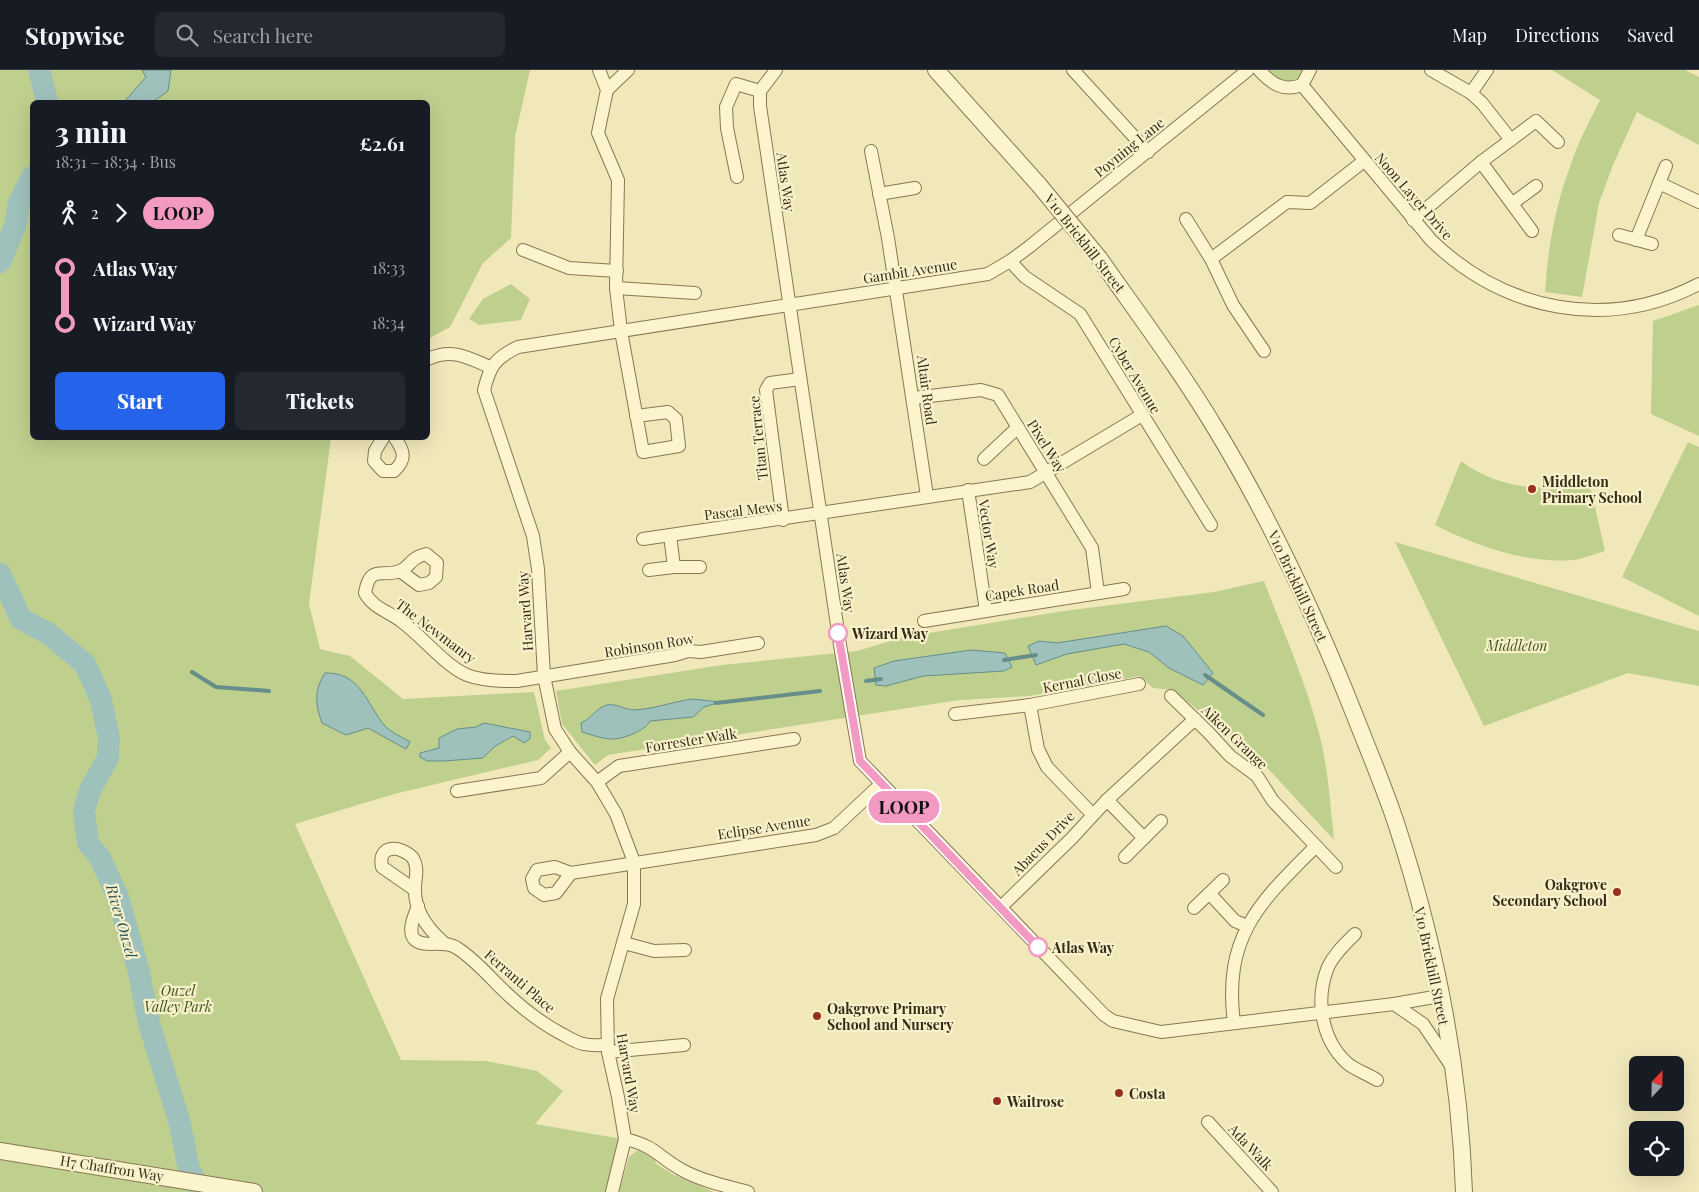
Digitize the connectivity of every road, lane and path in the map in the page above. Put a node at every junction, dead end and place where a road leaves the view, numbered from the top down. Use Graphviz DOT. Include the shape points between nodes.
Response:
graph roads {
  1 [pos="599,70"];
  2 [pos="628,70"];
  3 [pos="776,70"];
  4 [pos="936,70"];
  5 [pos="1073,70"];
  6 [pos="1248,70"];
  7 [pos="1259,70"];
  8 [pos="1310,70"];
  9 [pos="1431,70"];
  10 [pos="1487,70"];
  11 [pos="1302,85"];
  12 [pos="607,90"];
  13 [pos="760,91"];
  14 [pos="1471,93"];
  15 [pos="1511,140"];
  16 [pos="1558,142"];
  17 [pos="870,152"];
  18 [pos="1148,152"];
  19 [pos="1364,161"];
  20 [pos="1481,162"];
  21 [pos="1666,166"];
  22 [pos="737,176"];
  23 [pos="1659,183"];
  24 [pos="1536,186"];
  25 [pos="914,188"];
  26 [pos="879,194"];
  27 [pos="1699,202"];
  28 [pos="1512,204"];
  29 [pos="1186,219"];
  30 [pos="1413,220"];
  31 [pos="1532,230"];
  32 [pos="1619,235"];
  33 [pos="1636,240"];
  34 [pos="1652,244"];
  35 [pos="1029,247"];
  36 [pos="523,250"];
  37 [pos="1211,258"];
  38 [pos="1010,261"];
  39 [pos="617,271"];
  40 [pos="1699,284"];
  41 [pos="616,288"];
  42 [pos="896,288"];
  43 [pos="695,293"];
  44 [pos="788,304"];
  45 [pos="621,331"];
  46 [pos="1264,350"];
  47 [pos="430,358"];
  48 [pos="490,367"];
  49 [pos="800,379"];
  50 [pos="913,398"];
  51 [pos="1142,415"];
  52 [pos="636,416"];
  53 [pos="1018,427"];
  54 [pos="382,440"];
  55 [pos="396,440"];
  56 [pos="984,459"];
  57 [pos="1047,474"];
  58 [pos="968,490"];
  59 [pos="927,496"];
  60 [pos="821,514"];
  61 [pos="783,520"];
  62 [pos="1211,525"];
  63 [pos="670,535"];
  64 [pos="643,538"];
  65 [pos="674,566"];
  66 [pos="700,567"];
  67 [pos="649,570"];
  68 [pos="400,571"];
  69 [pos="1124,589"];
  70 [pos="1098,593"];
  71 [pos="986,611"];
  72 [pos="924,621"];
  73 [pos="758,643"];
  74 [pos="544,676"];
  75 [pos="1140,684"];
  76 [pos="1171,696"];
  77 [pos="1030,705"];
  78 [pos="955,714"];
  79 [pos="1195,719"];
  80 [pos="794,740"];
  81 [pos="570,752"];
  82 [pos="597,782"];
  83 [pos="881,784"];
  84 [pos="457,791"];
  85 [pos="1107,800"];
  86 [pos="1092,814"];
  87 [pos="1161,821"];
  88 [pos="1144,838"];
  89 [pos="1316,846"];
  90 [pos="1126,857"];
  91 [pos="634,862"];
  92 [pos="1336,866"];
  93 [pos="570,873"];
  94 [pos="1222,880"];
  95 [pos="415,890"];
  96 [pos="1210,894"];
  97 [pos="418,906"];
  98 [pos="1001,907"];
  99 [pos="1194,908"];
  100 [pos="1247,926"];
  101 [pos="1355,934"];
  102 [pos="443,942"];
  103 [pos="624,943"];
  104 [pos="685,950"];
  105 [pos="1440,996"];
  106 [pos="1394,1004"];
  107 [pos="1322,1012"];
  108 [pos="1234,1023"];
  109 [pos="684,1045"];
  110 [pos="608,1049"];
  111 [pos="1453,1071"];
  112 [pos="1377,1080"];
  113 [pos="1208,1122"];
  114 [pos="625,1140"];
  115 [pos="0,1151"];
  116 [pos="254,1192"];
  117 [pos="612,1192"];
  118 [pos="748,1192"];
  119 [pos="1272,1192"];
  120 [pos="1464,1192"];
  1 -- 12 [label="street"];
  2 -- 12 [label="street"];
  3 -- 13 [label="street"];
  4 -- 105 [label="street, V10 Brickhill Street, bridge" via="1099,258 1186,382 1248,484 1304,592 1397,825"];
  5 -- 18 [label="street"];
  6 -- 18 [label="street, Poyning Lane"];
  7 -- 11 [label="street" via="1273,84 1288,88"];
  8 -- 11 [label="street"];
  9 -- 14 [label="street"];
  10 -- 14 [label="street"];
  11 -- 19 [label="street, Noon Layer Drive"];
  12 -- 39 [label="street" via="598,133 618,180"];
  13 -- 22 [label="street" via="736,84 726,107"];
  13 -- 44 [label="street, Atlas Way"];
  14 -- 15 [label="street"];
  15 -- 16 [label="street" via="1536,121"];
  15 -- 20 [label="street"];
  17 -- 26 [label="street, Altair Road"];
  18 -- 35 [label="street, Poyning Lane"];
  19 -- 30 [label="street, Noon Layer Drive"];
  19 -- 37 [label="street" via="1310,203 1286,202"];
  20 -- 28 [label="street"];
  20 -- 30 [label="street"];
  21 -- 23 [label="street"];
  23 -- 27 [label="street"];
  23 -- 33 [label="street"];
  24 -- 28 [label="street"];
  25 -- 26 [label="street"];
  26 -- 42 [label="street, Altair Road"];
  28 -- 31 [label="street"];
  29 -- 37 [label="street"];
  30 -- 40 [label="street, Noon Layer Drive" via="1449,258 1475,277 1501,290 1560,308 1614,310 1660,301"];
  32 -- 33 [label="street"];
  33 -- 34 [label="street"];
  35 -- 38 [label="street, Gambit Avenue"];
  36 -- 39 [label="street" via="569,268"];
  37 -- 46 [label="street" via="1233,305"];
  38 -- 42 [label="street, Gambit Avenue" via="988,274"];
  38 -- 51 [label="street, Cyber Avenue" via="1025,277 1080,314"];
  39 -- 41 [label="street"];
  41 -- 43 [label="street"];
  41 -- 45 [label="street"];
  42 -- 44 [label="street, Gambit Avenue"];
  42 -- 50 [label="street, Altair Road"];
  44 -- 45 [label="street"];
  44 -- 49 [label="street, Atlas Way"];
  45 -- 48 [label="street" via="518,347"];
  45 -- 52 [label="street"];
  47 -- 48 [label="street" via="442,352 464,356"];
  48 -- 74 [label="street, Harvard Way" via="484,390 533,536"];
  49 -- 60 [label="street, Atlas Way"];
  49 -- 61 [label="street, Titan Terrace" via="770,383 766,390"];
  50 -- 53 [label="street, Pixel Way" via="981,390 998,395"];
  50 -- 59 [label="street, Altair Road"];
  51 -- 57 [label="street"];
  51 -- 62 [label="street, Cyber Avenue"];
  53 -- 56 [label="street"];
  53 -- 57 [label="street, Pixel Way"];
  54 -- 55 [label="street" via="375,451 374,461 383,470 394,471 404,456"];
  57 -- 58 [label="street" via="1030,482"];
  57 -- 70 [label="street, Pixel Way" via="1092,548"];
  58 -- 59 [label="street"];
  58 -- 71 [label="street, Vector Way"];
  59 -- 60 [label="street"];
  60 -- 61 [label="street, Pascal Mews"];
  60 -- 83 [label="street, Atlas Way" via="860,761"];
  61 -- 63 [label="street, Pascal Mews"];
  63 -- 64 [label="street, Pascal Mews"];
  63 -- 65 [label="street"];
  65 -- 66 [label="street"];
  65 -- 67 [label="street"];
  68 -- 74 [label="street, The Newmanry" via="376,573 367,581 365,593 370,602 402,621 466,675 494,681"];
  69 -- 70 [label="street, Capek Road"];
  70 -- 71 [label="street, Capek Road"];
  71 -- 72 [label="street, Capek Road"];
  73 -- 74 [label="street, Robinson Row" via="688,651 675,656"];
  74 -- 81 [label="street, Harvard Way" via="555,729"];
  75 -- 77 [label="street, Kernal Close"];
  76 -- 79 [label="street, Aiken Grange"];
  77 -- 78 [label="street, Kernal Close"];
  77 -- 86 [label="street, Kernal Close" via="1038,749 1048,767"];
  79 -- 85 [label="street, Abacus Drive"];
  79 -- 89 [label="street, Aiken Grange" via="1230,756 1257,776 1273,800"];
  80 -- 82 [label="street, Forrester Walk" via="619,766"];
  81 -- 82 [label="street, Harvard Way"];
  81 -- 84 [label="street" via="541,778"];
  82 -- 91 [label="street, Harvard Way" via="616,814"];
  83 -- 91 [label="street, Eclipse Avenue" via="834,828 816,835"];
  83 -- 98 [label="street, Atlas Way"];
  85 -- 86 [label="street, Abacus Drive"];
  85 -- 88 [label="street"];
  86 -- 98 [label="street, Abacus Drive"];
  87 -- 88 [label="street"];
  88 -- 90 [label="street"];
  89 -- 92 [label="street, Aiken Grange"];
  89 -- 100 [label="street" via="1269,893"];
  91 -- 93 [label="street, Eclipse Avenue"];
  91 -- 103 [label="street, Harvard Way" via="634,904"];
  94 -- 96 [label="street"];
  95 -- 97 [label="street, Ferranti Place"];
  96 -- 99 [label="street"];
  96 -- 100 [label="street" via="1235,921"];
  97 -- 102 [label="street, Ferranti Place" via="422,920"];
  97 -- 102 [label="street, Ferranti Place" via="412,925 414,939 428,944"];
  98 -- 108 [label="street, Atlas Way" via="1113,1021 1161,1032"];
  100 -- 108 [label="street" via="1232,971"];
  101 -- 107 [label="street" via="1329,966 1322,988"];
  102 -- 110 [label="street, Ferranti Place" via="456,947 477,963 547,1026 583,1044"];
  103 -- 104 [label="street" via="654,951"];
  103 -- 110 [label="street, Harvard Way" via="607,999"];
  105 -- 106 [label="street, Atlas Way"];
  105 -- 111 [label="street, V10 Brickhill Street"];
  106 -- 107 [label="street, Atlas Way"];
  106 -- 111 [label="street" via="1423,1024"];
  107 -- 108 [label="street, Atlas Way"];
  107 -- 112 [label="street" via="1325,1031 1335,1050 1349,1064"];
  109 -- 110 [label="street, Ferranti Place"];
  110 -- 114 [label="street, Harvard Way"];
  111 -- 120 [label="street, V10 Brickhill Street"];
  113 -- 119 [label="street, Ada Walk"];
  114 -- 117 [label="street"];
  114 -- 118 [label="street" via="652,1148 681,1170"];
  115 -- 116 [label="street, H7 Chaffron Way"];
}
